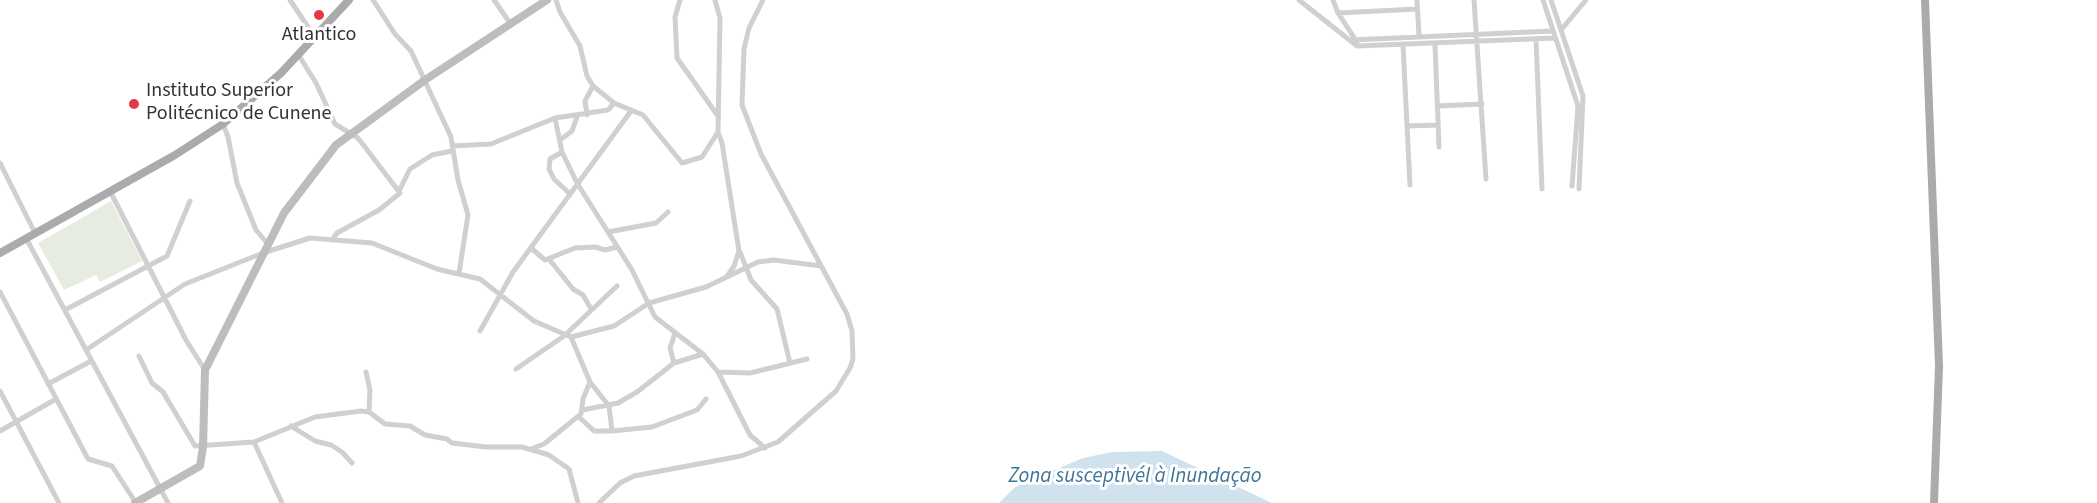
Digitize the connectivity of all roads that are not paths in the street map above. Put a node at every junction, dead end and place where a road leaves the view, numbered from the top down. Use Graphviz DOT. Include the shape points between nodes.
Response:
graph roads {
  1 [pos="290,0"];
  2 [pos="349,0"];
  3 [pos="373,0"];
  4 [pos="494,0"];
  5 [pos="547,0"];
  6 [pos="556,0"];
  7 [pos="680,0"];
  8 [pos="715,0"];
  9 [pos="763,0"];
  10 [pos="1299,0"];
  11 [pos="1333,0"];
  12 [pos="1417,0"];
  13 [pos="1474,0"];
  14 [pos="1543,0"];
  15 [pos="1551,0"];
  16 [pos="1586,0"];
  17 [pos="1925,0"];
  18 [pos="1417,9"];
  19 [pos="1338,13"];
  20 [pos="510,23"];
  21 [pos="1561,30"];
  22 [pos="1553,31"];
  23 [pos="1477,34"];
  24 [pos="314,36"];
  25 [pos="1419,36"];
  26 [pos="1556,38"];
  27 [pos="1536,39"];
  28 [pos="1355,42"];
  29 [pos="1478,42"];
  30 [pos="1435,44"];
  31 [pos="1402,45"];
  32 [pos="298,54"];
  33 [pos="425,80"];
  34 [pos="593,86"];
  35 [pos="614,103"];
  36 [pos="1482,105"];
  37 [pos="1437,106"];
  38 [pos="631,111"];
  39 [pos="587,115"];
  40 [pos="578,117"];
  41 [pos="718,117"];
  42 [pos="555,118"];
  43 [pos="223,124"];
  44 [pos="1438,125"];
  45 [pos="1407,126"];
  46 [pos="718,132"];
  47 [pos="348,134"];
  48 [pos="560,140"];
  49 [pos="1439,147"];
  50 [pos="452,148"];
  51 [pos="562,152"];
  52 [pos="0,163"];
  53 [pos="1486,179"];
  54 [pos="578,183"];
  55 [pos="1410,185"];
  56 [pos="1572,186"];
  57 [pos="1542,189"];
  58 [pos="1579,189"];
  59 [pos="399,190"];
  60 [pos="110,191"];
  61 [pos="570,194"];
  62 [pos="190,201"];
  63 [pos="668,212"];
  64 [pos="608,232"];
  65 [pos="35,233"];
  66 [pos="26,238"];
  67 [pos="332,240"];
  68 [pos="267,243"];
  69 [pos="617,247"];
  70 [pos="531,248"];
  71 [pos="740,251"];
  72 [pos="0,253"];
  73 [pos="263,253"];
  74 [pos="549,259"];
  75 [pos="821,266"];
  76 [pos="150,267"];
  77 [pos="744,268"];
  78 [pos="459,273"];
  79 [pos="727,276"];
  80 [pos="617,286"];
  81 [pos="0,292"];
  82 [pos="501,295"];
  83 [pos="165,296"];
  84 [pos="649,303"];
  85 [pos="591,309"];
  86 [pos="65,310"];
  87 [pos="480,331"];
  88 [pos="675,333"];
  89 [pos="567,337"];
  90 [pos="86,350"];
  91 [pos="703,354"];
  92 [pos="139,356"];
  93 [pos="807,359"];
  94 [pos="91,361"];
  95 [pos="674,363"];
  96 [pos="790,363"];
  97 [pos="516,369"];
  98 [pos="205,370"];
  99 [pos="366,372"];
  100 [pos="718,372"];
  101 [pos="590,382"];
  102 [pos="48,384"];
  103 [pos="0,391"];
  104 [pos="56,399"];
  105 [pos="706,399"];
  106 [pos="609,406"];
  107 [pos="582,410"];
  108 [pos="369,412"];
  109 [pos="579,417"];
  110 [pos="16,422"];
  111 [pos="291,426"];
  112 [pos="0,431"];
  113 [pos="612,431"];
  114 [pos="254,442"];
  115 [pos="203,447"];
  116 [pos="765,448"];
  117 [pos="531,449"];
  118 [pos="352,463"];
  119 [pos="160,489"];
  120 [pos="59,503"];
  121 [pos="135,503"];
  122 [pos="168,503"];
  123 [pos="282,503"];
  124 [pos="578,503"];
  125 [pos="599,503"];
  126 [pos="1934,503"];
  1 -- 24 [label="street"];
  2 -- 24 [label="main road"];
  3 -- 33 [label="street" via="409,48"];
  4 -- 20 [label="street"];
  5 -- 20 [label="street"];
  6 -- 34 [label="street" via="580,46"];
  7 -- 41 [label="street" via="675,17 677,58"];
  8 -- 41 [label="street" via="720,18"];
  9 -- 75 [label="street" via="744,49 742,105 761,154"];
  10 -- 28 [label="street"];
  11 -- 19 [label="street"];
  12 -- 18 [label="street"];
  13 -- 23 [label="street"];
  14 -- 22 [label="street"];
  15 -- 21 [label="street"];
  16 -- 21 [label="street"];
  17 -- 126 [label="main road" via="1939,366"];
  18 -- 19 [label="street"];
  18 -- 25 [label="street"];
  19 -- 28 [label="street"];
  20 -- 33 [label="street"];
  21 -- 58 [label="street" via="1584,105"];
  22 -- 23 [label="street"];
  22 -- 26 [label="street"];
  23 -- 25 [label="street"];
  23 -- 29 [label="street"];
  24 -- 32 [label="main road"];
  25 -- 28 [label="street"];
  26 -- 27 [label="street"];
  26 -- 56 [label="street" via="1578,106"];
  27 -- 29 [label="street"];
  27 -- 57 [label="street"];
  28 -- 31 [label="street"];
  29 -- 30 [label="street"];
  29 -- 36 [label="street"];
  30 -- 31 [label="street"];
  30 -- 37 [label="street"];
  31 -- 45 [label="street"];
  32 -- 43 [label="main road"];
  32 -- 47 [label="street" via="335,124"];
  33 -- 47 [label="street"];
  33 -- 50 [label="street" via="446,124"];
  34 -- 35 [label="street"];
  34 -- 39 [label="street" via="585,101"];
  35 -- 38 [label="street"];
  35 -- 39 [label="street" via="608,110"];
  36 -- 37 [label="street"];
  36 -- 53 [label="street"];
  37 -- 44 [label="street"];
  38 -- 46 [label="street" via="642,115 685,164 702,157"];
  38 -- 54 [label="street"];
  39 -- 40 [label="street"];
  40 -- 42 [label="street"];
  40 -- 48 [label="street" via="572,131"];
  41 -- 46 [label="street"];
  42 -- 48 [label="street"];
  42 -- 50 [label="street" via="491,144"];
  43 -- 60 [label="main road"];
  43 -- 68 [label="street" via="237,183 256,230"];
  44 -- 45 [label="street"];
  44 -- 49 [label="street"];
  45 -- 55 [label="street"];
  46 -- 71 [label="street"];
  47 -- 59 [label="street" via="358,138"];
  47 -- 68 [label="street" via="300,190"];
  48 -- 51 [label="street"];
  50 -- 59 [label="street" via="410,169"];
  50 -- 78 [label="street" via="468,215"];
  51 -- 54 [label="street"];
  51 -- 61 [label="street" via="550,159 549,169"];
  52 -- 65 [label="street"];
  54 -- 61 [label="street"];
  54 -- 64 [label="street"];
  59 -- 67 [label="street" via="387,204 337,233"];
  60 -- 65 [label="main road"];
  60 -- 76 [label="street"];
  61 -- 70 [label="street"];
  62 -- 76 [label="street" via="170,252"];
  63 -- 64 [label="street" via="656,223"];
  64 -- 69 [label="street"];
  65 -- 66 [label="main road"];
  66 -- 72 [label="main road"];
  66 -- 86 [label="street"];
  67 -- 73 [label="street" via="310,238"];
  67 -- 78 [label="street" via="378,244 423,264"];
  68 -- 73 [label="street"];
  69 -- 74 [label="street" via="575,248"];
  69 -- 84 [label="street"];
  70 -- 74 [label="street"];
  70 -- 82 [label="street"];
  71 -- 77 [label="street"];
  71 -- 79 [label="street"];
  73 -- 83 [label="street"];
  73 -- 98 [label="street"];
  74 -- 85 [label="street" via="573,289 583,294"];
  75 -- 77 [label="street" via="774,260"];
  75 -- 116 [label="street" via="852,331 850,368 824,404 790,434"];
  76 -- 83 [label="street"];
  76 -- 86 [label="street"];
  77 -- 79 [label="street"];
  77 -- 96 [label="street" via="777,309"];
  78 -- 82 [label="street" via="480,279"];
  79 -- 84 [label="street" via="686,294"];
  80 -- 85 [label="street"];
  81 -- 102 [label="street"];
  82 -- 87 [label="street"];
  82 -- 89 [label="street" via="534,321"];
  83 -- 90 [label="street"];
  83 -- 98 [label="street"];
  84 -- 88 [label="street" via="655,317"];
  84 -- 89 [label="street" via="614,326"];
  85 -- 89 [label="street"];
  86 -- 90 [label="street"];
  88 -- 91 [label="street"];
  88 -- 95 [label="street" via="670,348"];
  89 -- 97 [label="street"];
  89 -- 101 [label="street"];
  90 -- 94 [label="street"];
  91 -- 95 [label="street"];
  91 -- 100 [label="street"];
  92 -- 115 [label="street" via="191,443"];
  93 -- 96 [label="street"];
  94 -- 102 [label="street"];
  94 -- 119 [label="street"];
  95 -- 106 [label="street" via="637,392"];
  96 -- 100 [label="street" via="750,373"];
  98 -- 115 [label="street"];
  99 -- 108 [label="street"];
  100 -- 116 [label="street" via="750,435"];
  101 -- 106 [label="street"];
  101 -- 107 [label="street"];
  102 -- 104 [label="street"];
  103 -- 110 [label="street"];
  104 -- 110 [label="street"];
  104 -- 121 [label="street" via="88,459 112,466"];
  105 -- 113 [label="street" via="697,410 660,424"];
  106 -- 107 [label="street"];
  106 -- 113 [label="street"];
  107 -- 109 [label="street"];
  108 -- 111 [label="street" via="315,417"];
  108 -- 117 [label="street" via="385,424 410,426 452,443"];
  109 -- 113 [label="street" via="594,430"];
  109 -- 117 [label="street" via="544,444"];
  110 -- 112 [label="street"];
  110 -- 120 [label="street"];
  111 -- 114 [label="street"];
  111 -- 118 [label="street" via="315,441 331,445"];
  114 -- 115 [label="street"];
  114 -- 123 [label="street"];
  115 -- 119 [label="street" via="200,466"];
  116 -- 125 [label="street" via="634,476 620,483"];
  117 -- 124 [label="street" via="549,455 568,469"];
  119 -- 121 [label="street"];
  119 -- 122 [label="street"];
}
